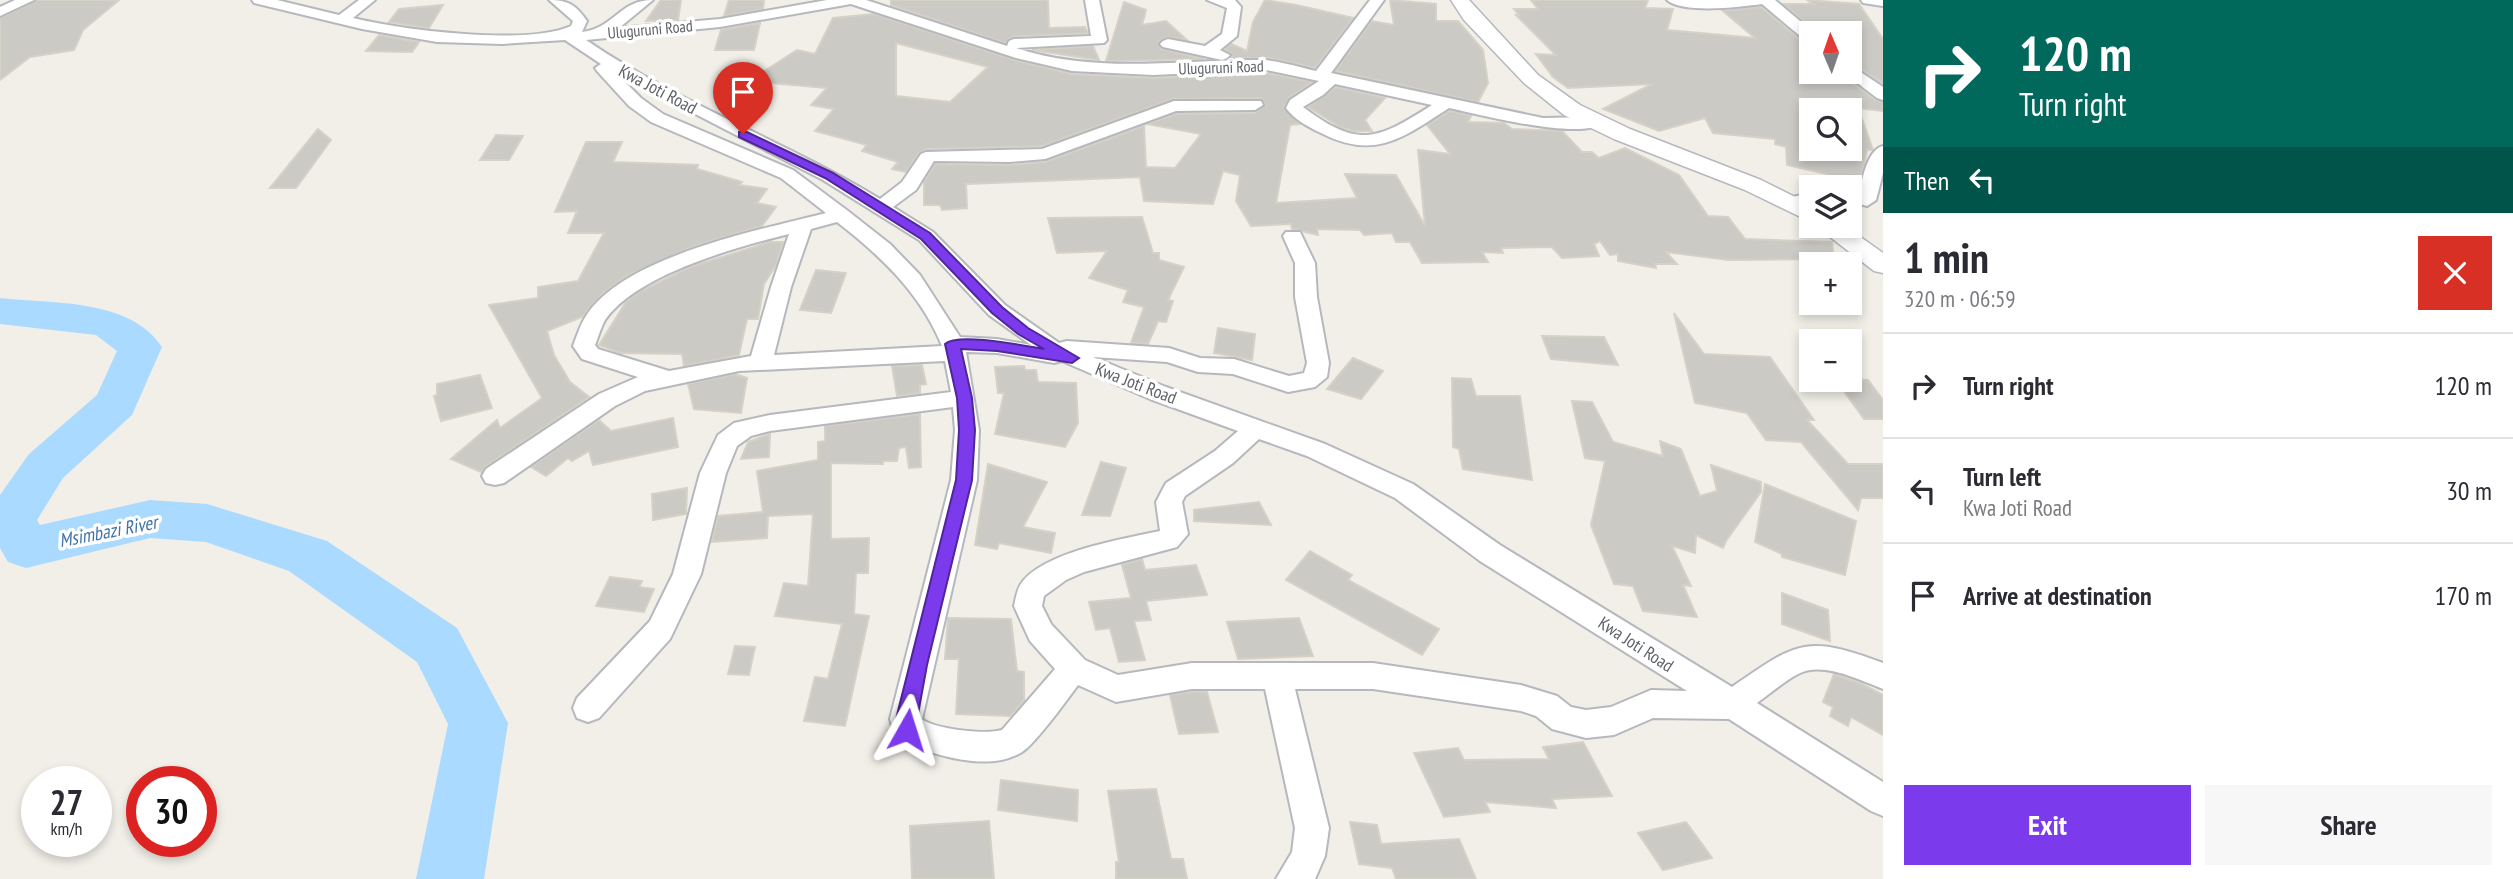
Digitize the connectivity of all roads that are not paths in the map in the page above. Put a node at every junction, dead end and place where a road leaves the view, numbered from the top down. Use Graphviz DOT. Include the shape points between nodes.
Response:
graph roads {
  1 [pos="27,0"];
  2 [pos="259,0"];
  3 [pos="368,0"];
  4 [pos="556,0"];
  5 [pos="646,0"];
  6 [pos="852,0"];
  7 [pos="1092,0"];
  8 [pos="1214,0"];
  9 [pos="1377,0"];
  10 [pos="1460,0"];
  11 [pos="1674,0"];
  12 [pos="1764,0"];
  13 [pos="1868,0"];
  14 [pos="1883,2"];
  15 [pos="1,11"];
  16 [pos="341,20"];
  17 [pos="1799,28"];
  18 [pos="569,36"];
  19 [pos="1168,44"];
  20 [pos="601,45"];
  21 [pos="992,45"];
  22 [pos="1209,50"];
  23 [pos="1237,66"];
  24 [pos="1327,76"];
  25 [pos="1862,79"];
  26 [pos="1883,95"];
  27 [pos="1445,104"];
  28 [pos="1255,105"];
  29 [pos="1594,122"];
  30 [pos="1883,151"];
  31 [pos="1867,200"];
  32 [pos="1799,201"];
  33 [pos="880,208"];
  34 [pos="841,215"];
  35 [pos="802,226"];
  36 [pos="1293,236"];
  37 [pos="1846,238"];
  38 [pos="1883,265"];
  39 [pos="954,348"];
  40 [pos="1049,348"];
  41 [pos="1072,358"];
  42 [pos="761,362"];
  43 [pos="667,379"];
  44 [pos="964,398"];
  45 [pos="1256,428"];
  46 [pos="495,476"];
  47 [pos="1074,668"];
  48 [pos="1277,676"];
  49 [pos="1883,676"];
  50 [pos="1730,705"];
  51 [pos="588,708"];
  52 [pos="1883,800"];
  53 [pos="1293,879"];
  1 -- 15 [label="street"];
  2 -- 16 [label="street"];
  3 -- 16 [label="street"];
  4 -- 18 [label="street" via="580,21"];
  5 -- 20 [label="street"];
  6 -- 20 [label="street, Uluguruni Road"];
  6 -- 21 [label="street, Uluguruni Road"];
  7 -- 21 [label="street" via="1099,40"];
  8 -- 22 [label="street" via="1234,7 1229,36"];
  9 -- 24 [label="street"];
  10 -- 29 [label="street" via="1531,79"];
  11 -- 12 [label="street" via="1719,5"];
  12 -- 17 [label="street"];
  13 -- 14 [label="street"];
  16 -- 18 [label="street" via="437,37"];
  18 -- 20 [label="street, Kwa Joti Road"];
  19 -- 22 [label="street"];
  20 -- 33 [label="street, Kwa Joti Road" via="743,134 829,176"];
  20 -- 34 [label="street" via="601,65 635,102 657,118 787,174"];
  21 -- 23 [label="street, Uluguruni Road" via="1095,68"];
  22 -- 23 [label="street"];
  23 -- 24 [label="street, Uluguruni Road" via="1266,65"];
  24 -- 27 [label="street, Uluguruni Road"];
  24 -- 27 [label="street" via="1317,92 1294,108 1347,138 1385,139"];
  25 -- 26 [label="street"];
  27 -- 29 [label="street, Uluguruni Road" via="1544,123"];
  28 -- 33 [label="street" via="1174,106 1045,154 932,156 909,186"];
  29 -- 32 [label="street"];
  30 -- 31 [label="street"];
  33 -- 40 [label="street, Kwa Joti Road" via="926,236 997,310"];
  34 -- 35 [label="street"];
  34 -- 39 [label="street" via="900,263"];
  35 -- 42 [label="street"];
  35 -- 43 [label="street" via="664,267 618,296 595,317 586,331 584,346 590,354"];
  36 -- 40 [label="street" via="1305,263 1318,363 1315,377 1307,382 1279,383 1234,367 1198,365 1168,355"];
  37 -- 38 [label="street"];
  39 -- 41 [label="street" via="997,346"];
  39 -- 42 [label="street"];
  39 -- 44 [label="street"];
  40 -- 41 [label="street, Kwa Joti Road"];
  41 -- 45 [label="street, Kwa Joti Road"];
  42 -- 43 [label="street"];
  43 -- 46 [label="street" via="607,400"];
  44 -- 47 [label="street" via="964,480 917,665 907,730 976,746 1012,741"];
  44 -- 51 [label="street" via="770,423 743,429 727,441 713,473 687,574 660,630"];
  45 -- 47 [label="street" via="1224,457 1175,490 1169,502 1175,534 1168,540 1101,555 1047,578 1033,590 1028,606 1040,632"];
  45 -- 50 [label="street, Kwa Joti Road" via="1359,468 1404,491 1490,553"];
  47 -- 48 [label="street" via="1116,689 1192,676"];
  48 -- 50 [label="street" via="1373,676 1446,685 1521,698 1546,706 1563,719 1586,724 1614,721 1651,704"];
  48 -- 53 [label="street" via="1312,828 1311,852"];
  49 -- 50 [label="street" via="1817,657 1793,662"];
  50 -- 52 [label="street, Kwa Joti Road"];
}
